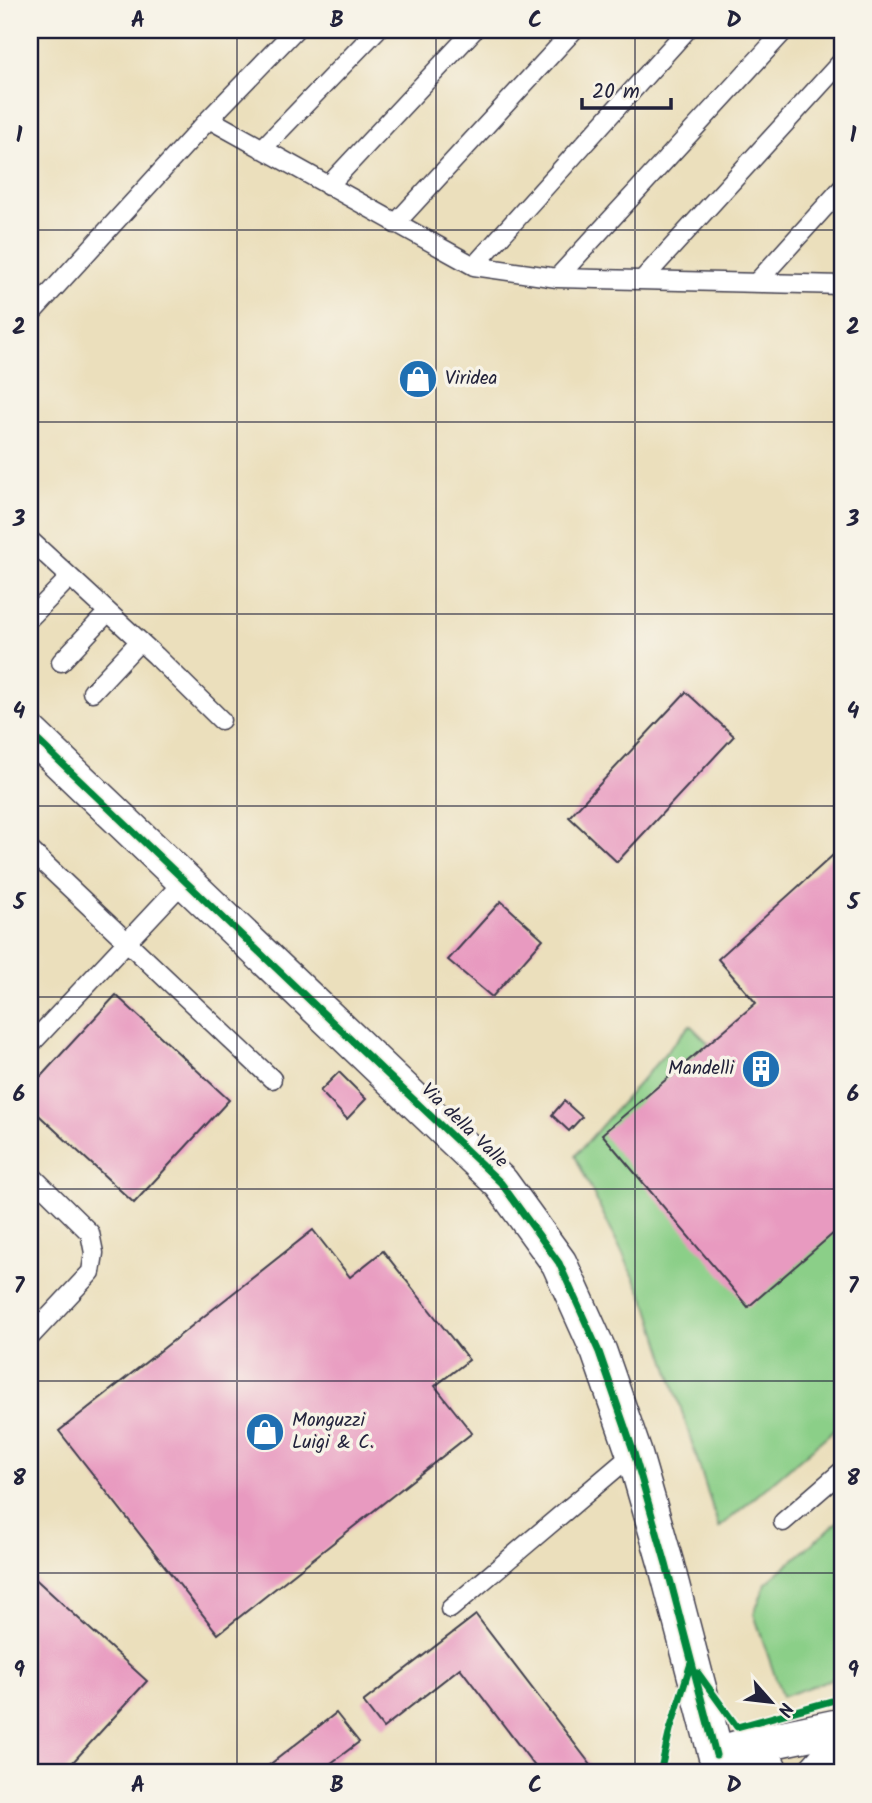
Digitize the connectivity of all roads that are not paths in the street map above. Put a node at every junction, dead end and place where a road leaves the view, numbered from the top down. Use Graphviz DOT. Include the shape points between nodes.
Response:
graph roads {
  1 [pos="295,30"];
  2 [pos="377,30"];
  3 [pos="474,30"];
  4 [pos="574,30"];
  5 [pos="687,30"];
  6 [pos="785,30"];
  7 [pos="842,61"];
  8 [pos="209,119"];
  9 [pos="262,149"];
  10 [pos="328,186"];
  11 [pos="842,188"];
  12 [pos="395,224"];
  13 [pos="474,266"];
  14 [pos="557,278"];
  15 [pos="642,280"];
  16 [pos="756,283"];
  17 [pos="842,285"];
  18 [pos="30,315"];
  19 [pos="30,541"];
  20 [pos="70,577"];
  21 [pos="108,612"];
  22 [pos="30,618"];
  23 [pos="140,641"];
  24 [pos="61,662"];
  25 [pos="92,692"];
  26 [pos="221,720"];
  27 [pos="30,733"];
  28 [pos="30,850"];
  29 [pos="185,880"];
  30 [pos="128,942"];
  31 [pos="30,1045"];
  32 [pos="272,1079"];
  33 [pos="30,1174"];
  34 [pos="30,1337"];
  35 [pos="634,1453"];
  36 [pos="842,1471"];
  37 [pos="783,1522"];
  38 [pos="450,1609"];
  39 [pos="842,1726"];
  40 [pos="842,1743"];
  41 [pos="715,1762"];
  42 [pos="771,1773"];
  43 [pos="815,1773"];
  1 -- 8 [label="lane"];
  2 -- 9 [label="lane"];
  3 -- 10 [label="lane"];
  4 -- 12 [label="lane"];
  5 -- 13 [label="lane"];
  6 -- 14 [label="lane"];
  7 -- 15 [label="lane"];
  8 -- 9 [label="lane"];
  8 -- 18 [label="lane"];
  9 -- 10 [label="lane"];
  10 -- 12 [label="lane"];
  11 -- 16 [label="lane"];
  12 -- 13 [label="lane"];
  13 -- 14 [label="lane"];
  14 -- 15 [label="lane"];
  15 -- 16 [label="lane"];
  16 -- 17 [label="lane"];
  19 -- 20 [label="lane"];
  20 -- 21 [label="lane"];
  20 -- 22 [label="lane"];
  21 -- 23 [label="lane"];
  21 -- 24 [label="lane"];
  23 -- 25 [label="lane"];
  23 -- 26 [label="lane"];
  27 -- 29 [label="street, Via della Valle"];
  28 -- 30 [label="lane"];
  29 -- 30 [label="lane"];
  29 -- 35 [label="street, Via della Valle" via="501,1183 559,1263 599,1352"];
  30 -- 31 [label="lane"];
  30 -- 32 [label="lane"];
  33 -- 34 [label="lane" via="90,1233 94,1253 91,1272"];
  35 -- 38 [label="lane"];
  35 -- 41 [label="street, Via della Valle"];
  36 -- 37 [label="lane"];
  39 -- 41 [label="street"];
  40 -- 43 [label="street"];
  41 -- 42 [label="street" via="764,1758"];
}
